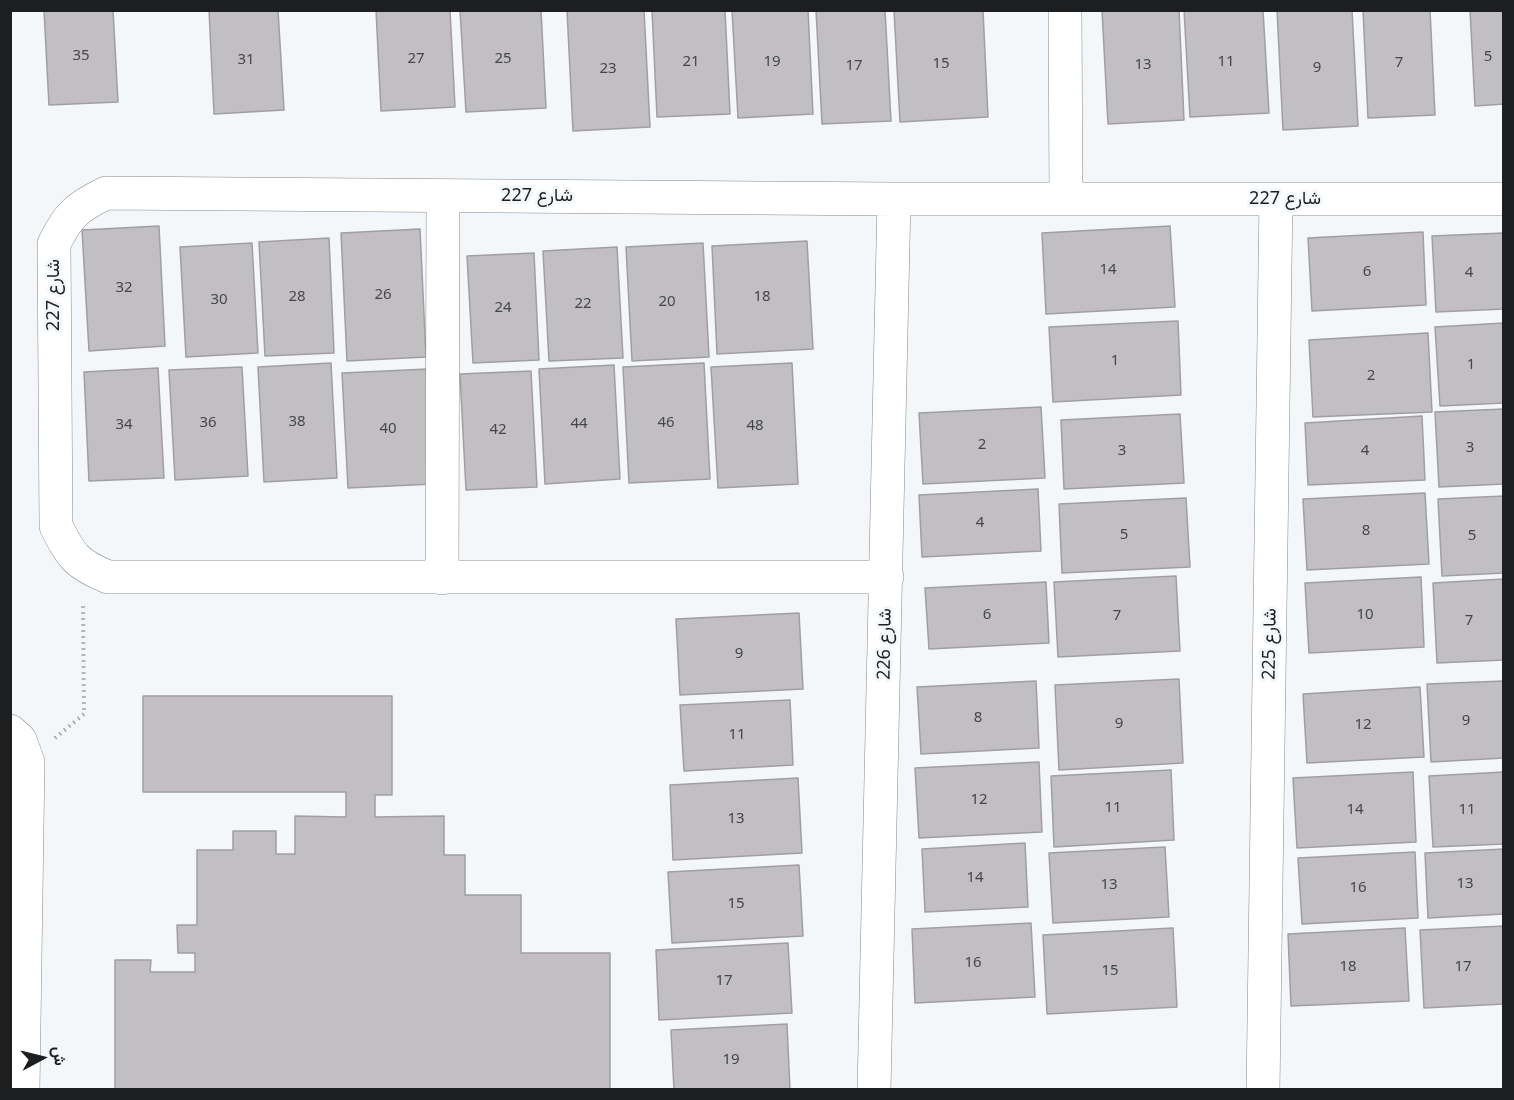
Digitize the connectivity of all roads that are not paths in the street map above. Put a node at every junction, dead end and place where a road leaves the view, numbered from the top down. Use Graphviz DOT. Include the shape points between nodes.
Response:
graph roads {
  1 [pos="1065,10"];
  2 [pos="443,196"];
  3 [pos="894,199"];
  4 [pos="1066,199"];
  5 [pos="1276,199"];
  6 [pos="1503,199"];
  7 [pos="887,577"];
  8 [pos="442,578"];
  9 [pos="10,731"];
  10 [pos="17,984"];
  11 [pos="23,1089"];
  12 [pos="874,1089"];
  13 [pos="1263,1089"];
  1 -- 4 [label="street"];
  2 -- 3 [label="street, شارع 227"];
  2 -- 8 [label="street"];
  2 -- 8 [label="street, شارع 227" via="106,193 81,205 65,221 54,244 56,526 82,567 108,577 144,579"];
  3 -- 4 [label="street, شارع 227"];
  3 -- 7 [label="street, شارع 226"];
  4 -- 5 [label="street, شارع 227"];
  5 -- 6 [label="street, شارع 227"];
  5 -- 13 [label="street, شارع 225"];
  7 -- 8 [label="street"];
  7 -- 12 [label="street, شارع 226"];
  9 -- 10 [label="street" via="20,740 28,762"];
  10 -- 11 [label="street"];
}
